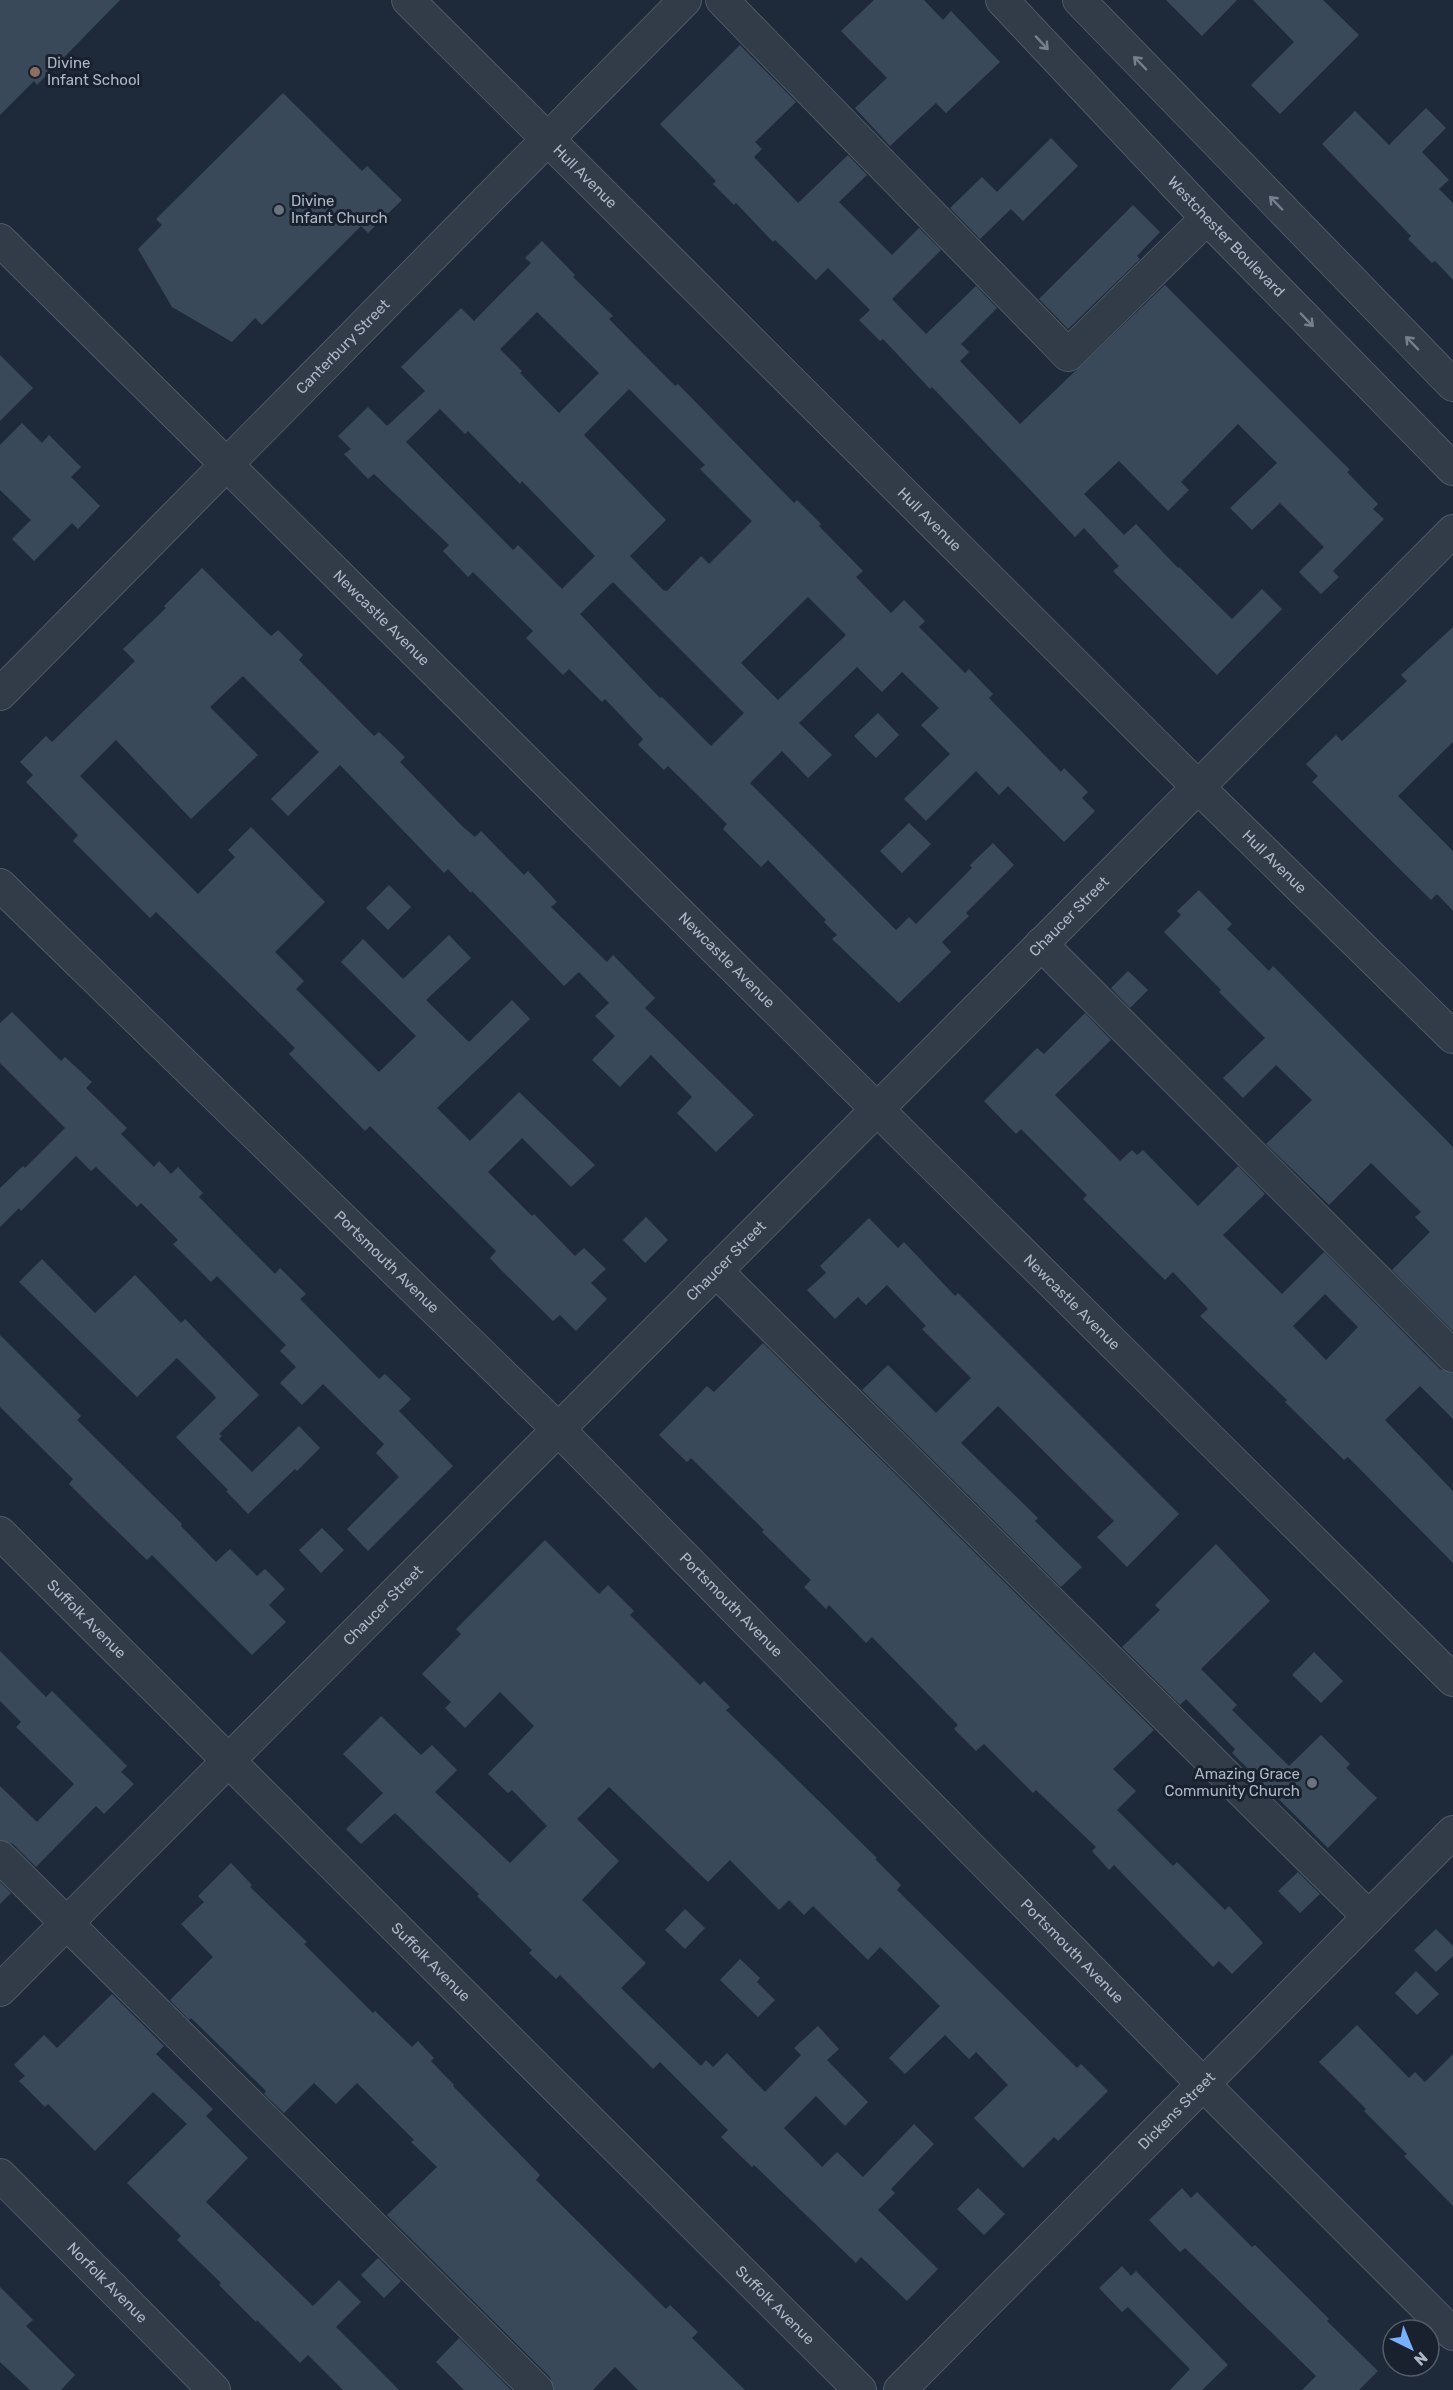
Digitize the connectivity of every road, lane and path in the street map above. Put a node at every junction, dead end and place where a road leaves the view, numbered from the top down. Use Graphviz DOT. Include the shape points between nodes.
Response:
graph roads {
  1 [pos="408,0"];
  2 [pos="685,0"];
  3 [pos="722,0"];
  4 [pos="1002,0"];
  5 [pos="1079,0"];
  6 [pos="549,138"];
  7 [pos="1207,218"];
  8 [pos="0,240"];
  9 [pos="1453,385"];
  10 [pos="226,464"];
  11 [pos="1453,469"];
  12 [pos="1453,531"];
  13 [pos="0,694"];
  14 [pos="1198,787"];
  15 [pos="0,885"];
  16 [pos="1041,945"];
  17 [pos="1453,1037"];
  18 [pos="877,1109"];
  19 [pos="716,1271"];
  20 [pos="1453,1356"];
  21 [pos="558,1429"];
  22 [pos="0,1533"];
  23 [pos="1453,1680"];
  24 [pos="229,1760"];
  25 [pos="1453,1832"];
  26 [pos="0,1857"];
  27 [pos="1369,1917"];
  28 [pos="67,1923"];
  29 [pos="0,1990"];
  30 [pos="1203,2084"];
  31 [pos="0,2175"];
  32 [pos="1453,2334"];
  33 [pos="214,2390"];
  34 [pos="537,2390"];
  35 [pos="860,2390"];
  36 [pos="900,2390"];
  1 -- 6 [label="street, Hull Avenue"];
  2 -- 6 [label="street, Canterbury Street"];
  3 -- 7 [label="street" via="1068,355"];
  4 -- 7 [label="street, Westchester Boulevard, one-way"];
  9 -- 5 [label="street, one-way"];
  6 -- 10 [label="street, Canterbury Street"];
  6 -- 14 [label="street, Hull Avenue"];
  7 -- 11 [label="street, Westchester Boulevard, one-way"];
  8 -- 10 [label="street, Newcastle Avenue"];
  10 -- 13 [label="street, Canterbury Street"];
  10 -- 18 [label="street, Newcastle Avenue"];
  12 -- 14 [label="street, Chaucer Street"];
  14 -- 16 [label="street, Chaucer Street"];
  14 -- 17 [label="street, Hull Avenue"];
  15 -- 21 [label="street, Portsmouth Avenue"];
  16 -- 18 [label="street, Chaucer Street"];
  16 -- 20 [label="street"];
  18 -- 19 [label="street, Chaucer Street"];
  18 -- 23 [label="street, Newcastle Avenue"];
  19 -- 21 [label="street, Chaucer Street"];
  19 -- 27 [label="street"];
  21 -- 24 [label="street, Chaucer Street"];
  21 -- 30 [label="street, Portsmouth Avenue"];
  22 -- 24 [label="street, Suffolk Avenue"];
  24 -- 28 [label="street, Chaucer Street"];
  24 -- 35 [label="street, Suffolk Avenue"];
  25 -- 27 [label="street, Dickens Street"];
  26 -- 28 [label="street"];
  27 -- 30 [label="street, Dickens Street"];
  28 -- 29 [label="street, Chaucer Street"];
  28 -- 34 [label="street"];
  30 -- 32 [label="street, Portsmouth Avenue"];
  30 -- 36 [label="street, Dickens Street"];
  31 -- 33 [label="street, Norfolk Avenue"];
}
